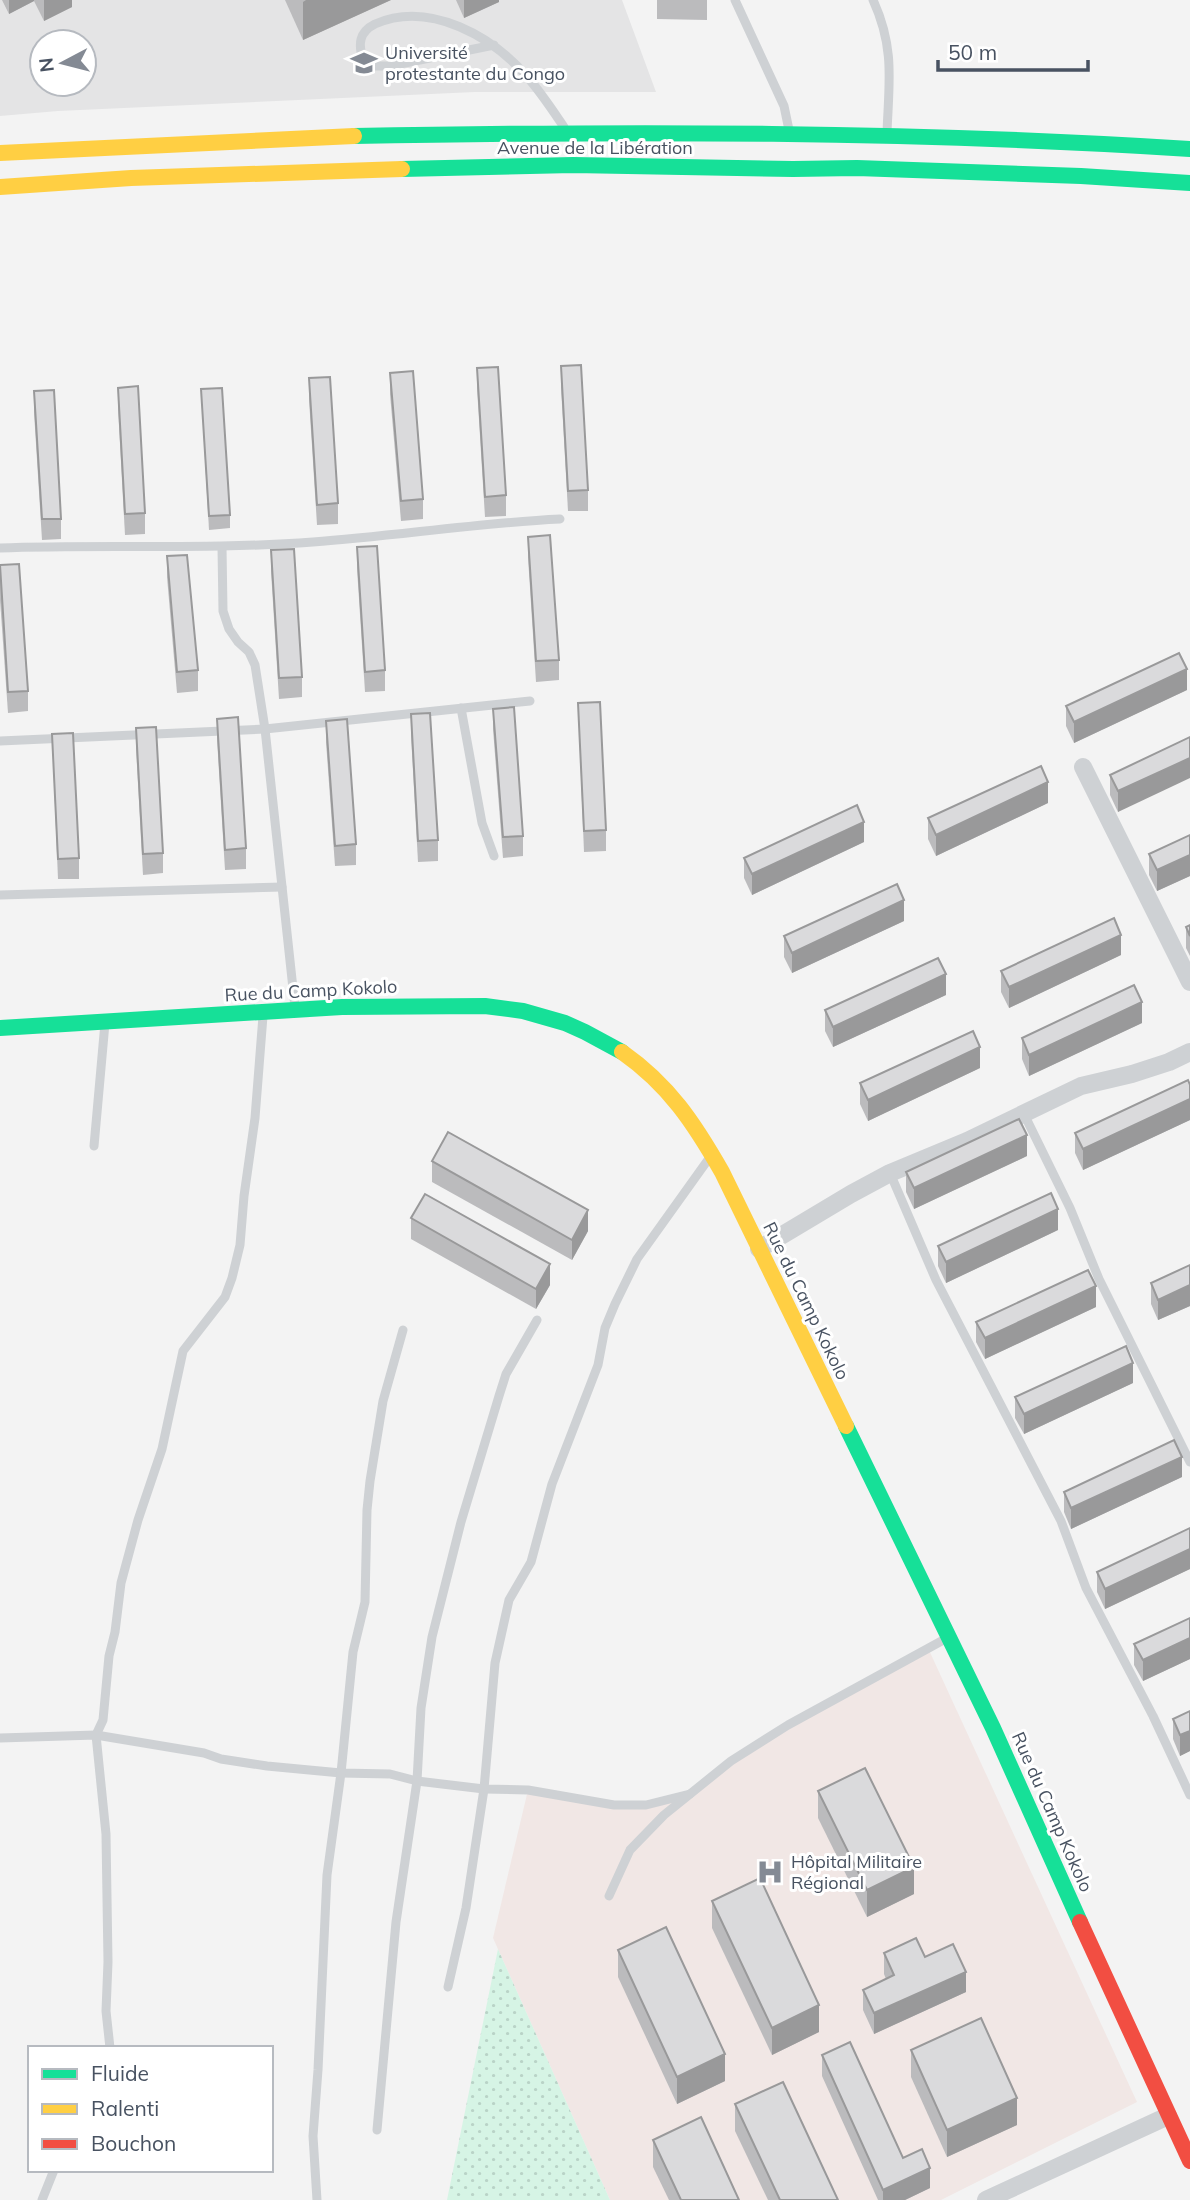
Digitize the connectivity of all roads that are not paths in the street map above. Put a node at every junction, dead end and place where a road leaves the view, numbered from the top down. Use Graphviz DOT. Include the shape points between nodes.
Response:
graph roads {
  1 [pos="735,0"];
  2 [pos="873,0"];
  3 [pos="494,45"];
  4 [pos="568,132"];
  5 [pos="790,135"];
  6 [pos="887,137"];
  7 [pos="1190,149"];
  8 [pos="0,153"];
  9 [pos="1190,183"];
  10 [pos="0,187"];
  11 [pos="560,519"];
  12 [pos="222,547"];
  13 [pos="0,548"];
  14 [pos="530,701"];
  15 [pos="461,708"];
  16 [pos="265,729"];
  17 [pos="0,741"];
  18 [pos="1083,767"];
  19 [pos="494,856"];
  20 [pos="282,887"];
  21 [pos="0,895"];
  22 [pos="1190,982"];
  23 [pos="295,1009"];
  24 [pos="263,1013"];
  25 [pos="106,1022"];
  26 [pos="0,1028"];
  27 [pos="1190,1052"];
  28 [pos="1024,1114"];
  29 [pos="94,1146"];
  30 [pos="712,1154"];
  31 [pos="890,1174"];
  32 [pos="759,1249"];
  33 [pos="537,1320"];
  34 [pos="403,1330"];
  35 [pos="1190,1462"];
  36 [pos="949,1637"];
  37 [pos="96,1735"];
  38 [pos="0,1738"];
  39 [pos="341,1773"];
  40 [pos="416,1781"];
  41 [pos="484,1789"];
  42 [pos="690,1794"];
  43 [pos="1190,1795"];
  44 [pos="609,1896"];
  45 [pos="448,1987"];
  46 [pos="110,2046"];
  47 [pos="1168,2116"];
  48 [pos="377,2130"];
  49 [pos="1190,2161"];
  50 [pos="53,2172"];
  51 [pos="42,2200"];
  52 [pos="317,2200"];
  53 [pos="986,2200"];
  1 -- 5 [label="lane" via="784,106"];
  2 -- 6 [label="lane" via="883,22 890,60"];
  3 -- 3 [label="lane" via="474,31 418,13 391,16 371,26 359,46 363,60 390,66"];
  3 -- 4 [label="lane" via="529,78"];
  4 -- 5 [label="main road, Avenue de la Libération"];
  4 -- 8 [label="main road, Avenue de la Libération" via="337,136"];
  5 -- 6 [label="main road, Avenue de la Libération"];
  6 -- 7 [label="main road, Avenue de la Libération"];
  9 -- 10 [label="main road, Avenue de la Libération" via="857,168 573,165 335,170"];
  11 -- 12 [label="lane"];
  12 -- 13 [label="lane"];
  12 -- 16 [label="lane" via="222,611 255,665"];
  14 -- 15 [label="lane"];
  15 -- 16 [label="lane"];
  15 -- 19 [label="lane" via="482,823"];
  16 -- 17 [label="lane"];
  16 -- 20 [label="lane"];
  18 -- 22 [label="street"];
  20 -- 21 [label="lane"];
  20 -- 23 [label="lane"];
  23 -- 24 [label="main road, Rue du Camp Kokolo"];
  23 -- 30 [label="main road, Rue du Camp Kokolo" via="492,1006 552,1018 610,1044 646,1070 673,1097"];
  24 -- 25 [label="main road, Rue du Camp Kokolo"];
  24 -- 37 [label="lane" via="240,1245 225,1297 183,1351 162,1449 121,1583 103,1720"];
  25 -- 26 [label="main road, Rue du Camp Kokolo"];
  25 -- 29 [label="lane"];
  27 -- 28 [label="street" via="1132,1074 1080,1086"];
  28 -- 31 [label="street"];
  28 -- 35 [label="lane"];
  30 -- 32 [label="main road, Rue du Camp Kokolo"];
  30 -- 41 [label="lane" via="637,1258 605,1328 598,1365 552,1484 531,1562 509,1600 495,1663"];
  31 -- 32 [label="street"];
  31 -- 43 [label="lane" via="936,1280 1061,1521 1086,1588"];
  32 -- 36 [label="main road, Rue du Camp Kokolo"];
  33 -- 40 [label="lane" via="506,1374 461,1522 432,1637"];
  34 -- 39 [label="lane" via="383,1401 370,1481 365,1602 353,1652"];
  36 -- 42 [label="lane" via="788,1725"];
  36 -- 47 [label="main road, Rue du Camp Kokolo"];
  37 -- 38 [label="lane"];
  37 -- 39 [label="lane" via="220,1759"];
  37 -- 46 [label="lane" via="106,1834"];
  39 -- 40 [label="lane" via="390,1774"];
  39 -- 52 [label="lane" via="327,1875 313,2136"];
  40 -- 41 [label="lane"];
  40 -- 48 [label="lane" via="396,1922"];
  41 -- 42 [label="lane" via="528,1790 614,1805 646,1805"];
  41 -- 45 [label="lane" via="466,1908"];
  42 -- 44 [label="lane" via="630,1850"];
  47 -- 49 [label="main road, Rue du Camp Kokolo"];
  47 -- 53 [label="street"];
  50 -- 51 [label="lane"];
}
